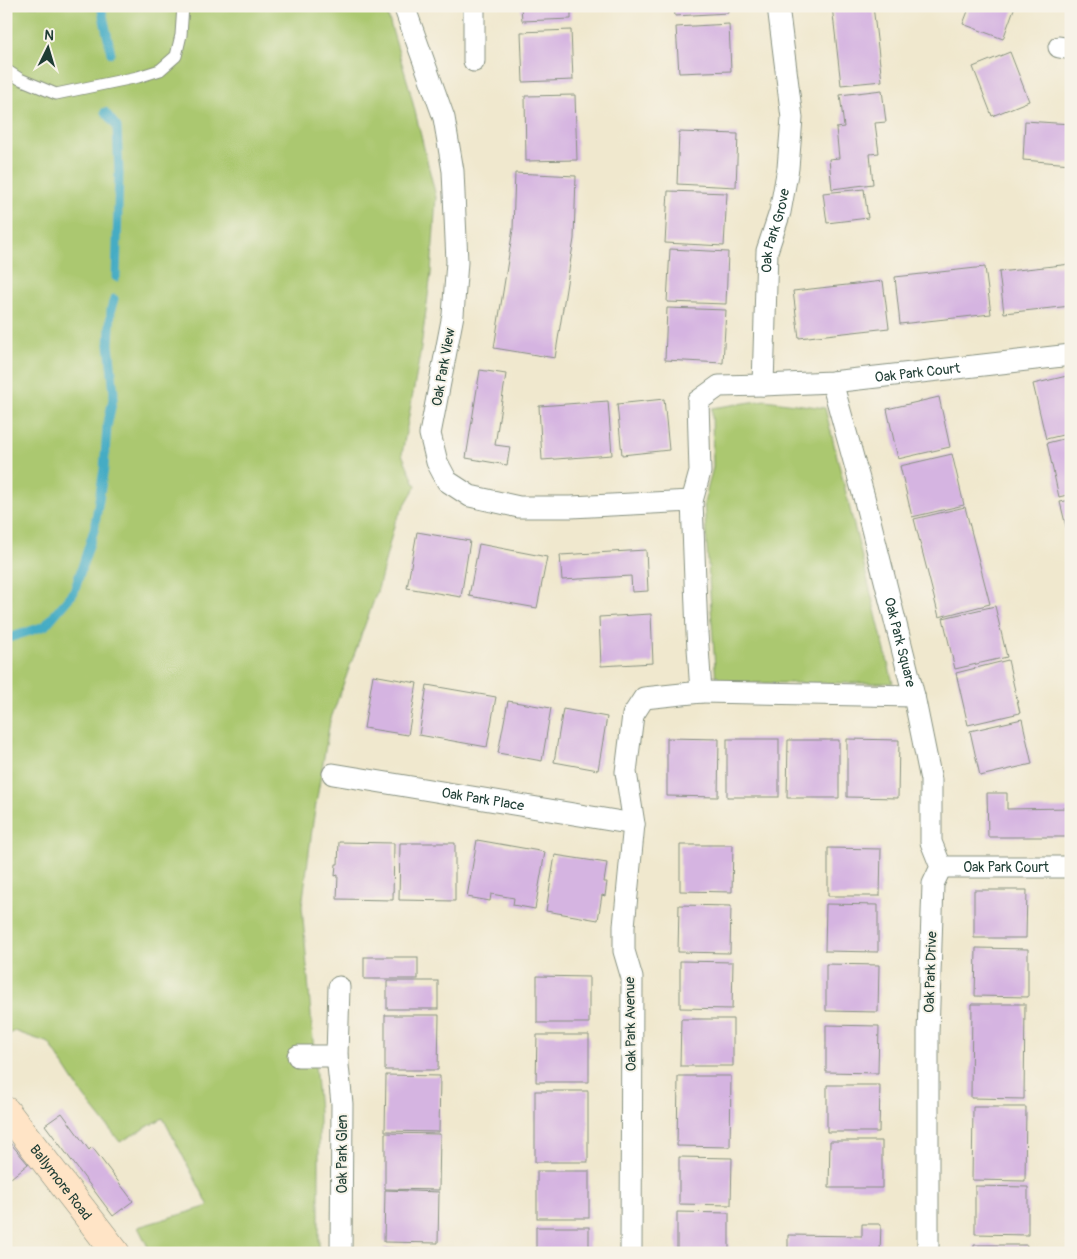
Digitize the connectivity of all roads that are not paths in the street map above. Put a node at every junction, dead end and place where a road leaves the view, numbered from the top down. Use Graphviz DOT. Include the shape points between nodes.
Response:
graph roads {
  1 [pos="183,6"];
  2 [pos="404,6"];
  3 [pos="474,6"];
  4 [pos="778,6"];
  5 [pos="474,61"];
  6 [pos="6,70"];
  7 [pos="1071,354"];
  8 [pos="832,382"];
  9 [pos="763,385"];
  10 [pos="692,501"];
  11 [pos="701,692"];
  12 [pos="662,695"];
  13 [pos="914,696"];
  14 [pos="333,774"];
  15 [pos="634,824"];
  16 [pos="1071,866"];
  17 [pos="940,867"];
  18 [pos="338,987"];
  19 [pos="298,1056"];
  20 [pos="337,1056"];
  21 [pos="6,1111"];
  22 [pos="116,1253"];
  23 [pos="342,1253"];
  24 [pos="631,1253"];
  25 [pos="928,1253"];
  1 -- 6 [label="lane" via="176,56 160,70 56,94"];
  2 -- 10 [label="street, Oak Park View" via="444,118 453,171 457,262 453,315 430,434 437,462 447,481 470,496 519,507"];
  3 -- 5 [label="street"];
  4 -- 9 [label="street, Oak Park Grove" via="792,118 780,212 767,251"];
  7 -- 8 [label="street, Oak Park Court"];
  8 -- 9 [label="street, Oak Park Court"];
  8 -- 13 [label="street, Oak Park Square"];
  9 -- 10 [label="street" via="719,386 698,401 700,472"];
  10 -- 11 [label="street"];
  11 -- 12 [label="street, Oak Park Square"];
  11 -- 13 [label="street, Oak Park Square"];
  12 -- 15 [label="street, Oak Park Avenue" via="644,698 633,716 626,772"];
  13 -- 17 [label="street" via="931,780 931,842"];
  14 -- 15 [label="street, Oak Park Place"];
  15 -- 24 [label="street, Oak Park Avenue" via="624,926 624,951 632,978"];
  16 -- 17 [label="street, Oak Park Court"];
  17 -- 25 [label="street, Oak Park Drive" via="933,884 929,993"];
  18 -- 20 [label="street, Oak Park Glen"];
  19 -- 20 [label="street"];
  20 -- 23 [label="street, Oak Park Glen" via="342,1104"];
  21 -- 22 [label="main road, Ballymore Road"];
}
